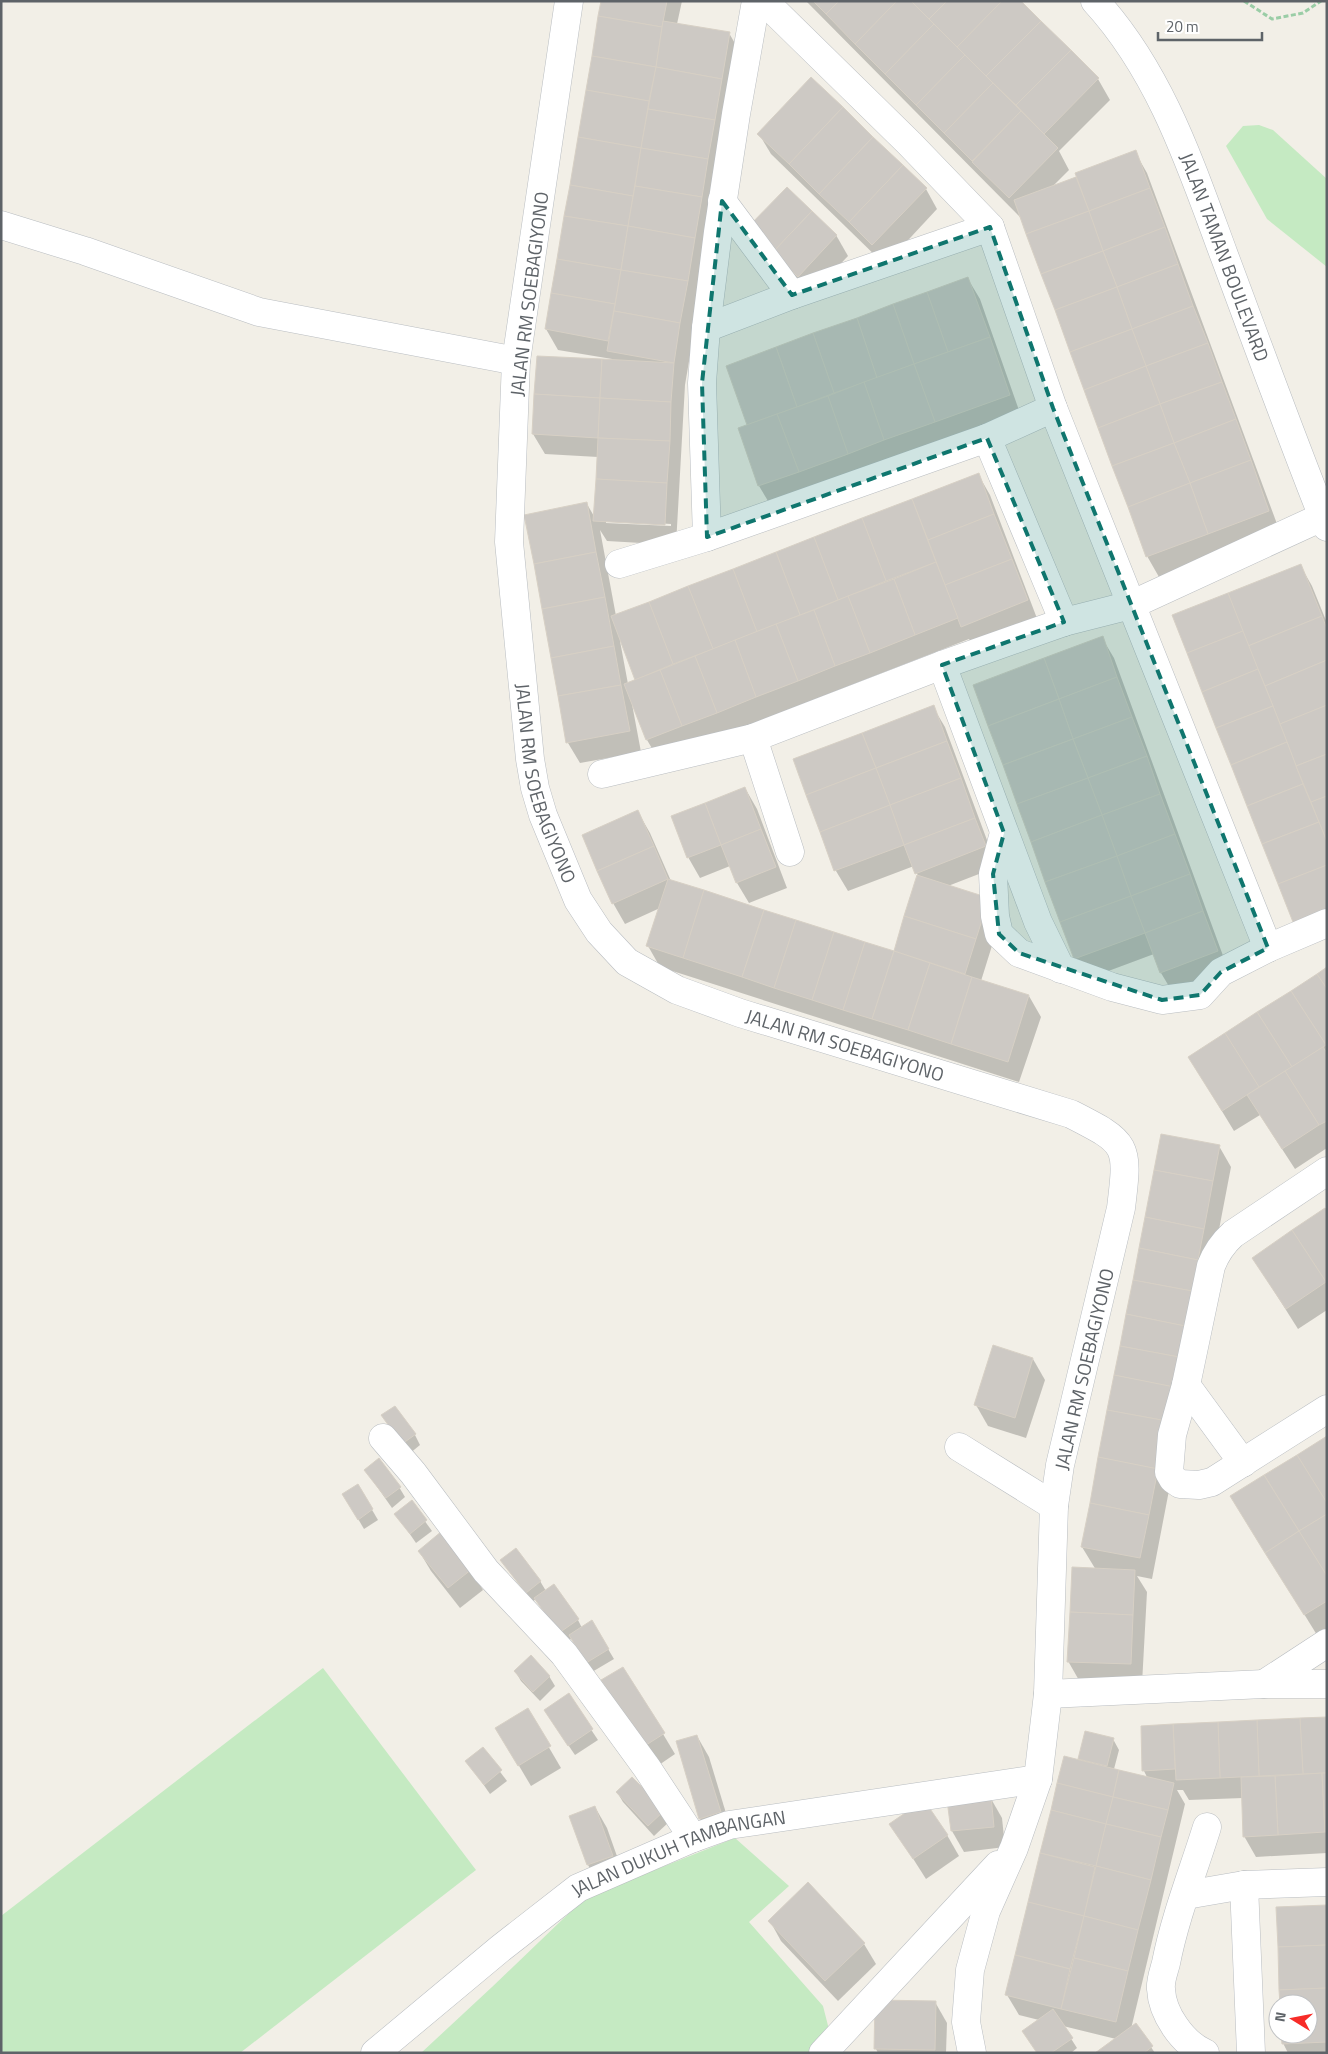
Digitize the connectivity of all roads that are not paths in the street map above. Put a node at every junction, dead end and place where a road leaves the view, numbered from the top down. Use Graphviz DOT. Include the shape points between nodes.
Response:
graph roads {
  1 [pos="569,1"];
  2 [pos="756,1"];
  3 [pos="764,1"];
  4 [pos="1095,1"];
  5 [pos="722,201"];
  6 [pos="1,225"];
  7 [pos="990,227"];
  8 [pos="792,295"];
  9 [pos="706,328"];
  10 [pos="516,361"];
  11 [pos="1053,408"];
  12 [pos="987,438"];
  13 [pos="1325,522"];
  14 [pos="707,537"];
  15 [pos="619,564"];
  16 [pos="1131,605"];
  17 [pos="1064,622"];
  18 [pos="942,666"];
  19 [pos="753,738"];
  20 [pos="602,774"];
  21 [pos="1004,833"];
  22 [pos="790,852"];
  23 [pos="1327,923"];
  24 [pos="1268,948"];
  25 [pos="1061,969"];
  26 [pos="1327,1170"];
  27 [pos="1186,1385"];
  28 [pos="1327,1409"];
  29 [pos="384,1438"];
  30 [pos="959,1448"];
  31 [pos="1243,1463"];
  32 [pos="1054,1506"];
  33 [pos="1327,1643"];
  34 [pos="1264,1684"];
  35 [pos="1327,1684"];
  36 [pos="1048,1694"];
  37 [pos="1038,1780"];
  38 [pos="1207,1827"];
  39 [pos="693,1838"];
  40 [pos="1014,1848"];
  41 [pos="1327,1882"];
  42 [pos="1244,1885"];
  43 [pos="1186,1895"];
  44 [pos="375,2053"];
  45 [pos="824,2053"];
  46 [pos="972,2053"];
  47 [pos="1204,2053"];
  48 [pos="1251,2053"];
  1 -- 10 [label="street, JALAN RM SOEBAGIYONO"];
  2 -- 5 [label="street"];
  3 -- 7 [label="street"];
  4 -- 13 [label="street, JALAN TAMAN BOULEVARD" via="1142,65 1177,131"];
  5 -- 8 [label="street"];
  5 -- 9 [label="street"];
  6 -- 10 [label="street" via="259,312"];
  7 -- 8 [label="street"];
  7 -- 11 [label="street"];
  8 -- 9 [label="street"];
  9 -- 14 [label="street" via="702,383"];
  10 -- 32 [label="street, JALAN RM SOEBAGIYONO" via="509,542 530,759 535,788 560,858 578,900 599,932 627,962 677,990 740,1013 1071,1114 1106,1132 1120,1144 1125,1174 1121,1208 1060,1465"];
  11 -- 12 [label="street"];
  11 -- 16 [label="street"];
  12 -- 14 [label="street"];
  12 -- 17 [label="street"];
  13 -- 16 [label="street"];
  14 -- 15 [label="street"];
  16 -- 17 [label="street"];
  16 -- 24 [label="street"];
  17 -- 18 [label="street"];
  18 -- 19 [label="street"];
  18 -- 21 [label="street"];
  19 -- 20 [label="street"];
  19 -- 22 [label="street"];
  21 -- 25 [label="street" via="1038,922"];
  21 -- 25 [label="street" via="993,874 999,934 1019,953"];
  23 -- 24 [label="street"];
  24 -- 25 [label="street" via="1221,972 1200,995 1162,1000"];
  26 -- 27 [label="street" via="1232,1234 1221,1245 1211,1266"];
  27 -- 31 [label="street"];
  27 -- 31 [label="street" via="1172,1435 1169,1472 1173,1479 1189,1486 1212,1482"];
  28 -- 31 [label="street"];
  29 -- 39 [label="street" via="486,1571 564,1654 647,1768"];
  30 -- 32 [label="street"];
  32 -- 36 [label="street, JALAN RM SOEBAGIYONO"];
  33 -- 34 [label="street"];
  34 -- 35 [label="street"];
  34 -- 36 [label="street"];
  36 -- 37 [label="street, JALAN RM SOEBAGIYONO"];
  37 -- 39 [label="street, JALAN DUKUH TAMBANGAN" via="729,1825"];
  37 -- 40 [label="street, JALAN RM SOEBAGIYONO"];
  38 -- 43 [label="street"];
  39 -- 44 [label="street, JALAN DUKUH TAMBANGAN" via="578,1888"];
  40 -- 45 [label="street"];
  40 -- 46 [label="street, JALAN RM SOEBAGIYONO" via="986,1911 970,1970 966,2022"];
  41 -- 42 [label="street"];
  42 -- 43 [label="street"];
  42 -- 48 [label="street"];
  43 -- 47 [label="street" via="1170,1940 1160,1989 1166,2012 1180,2033"];
}
